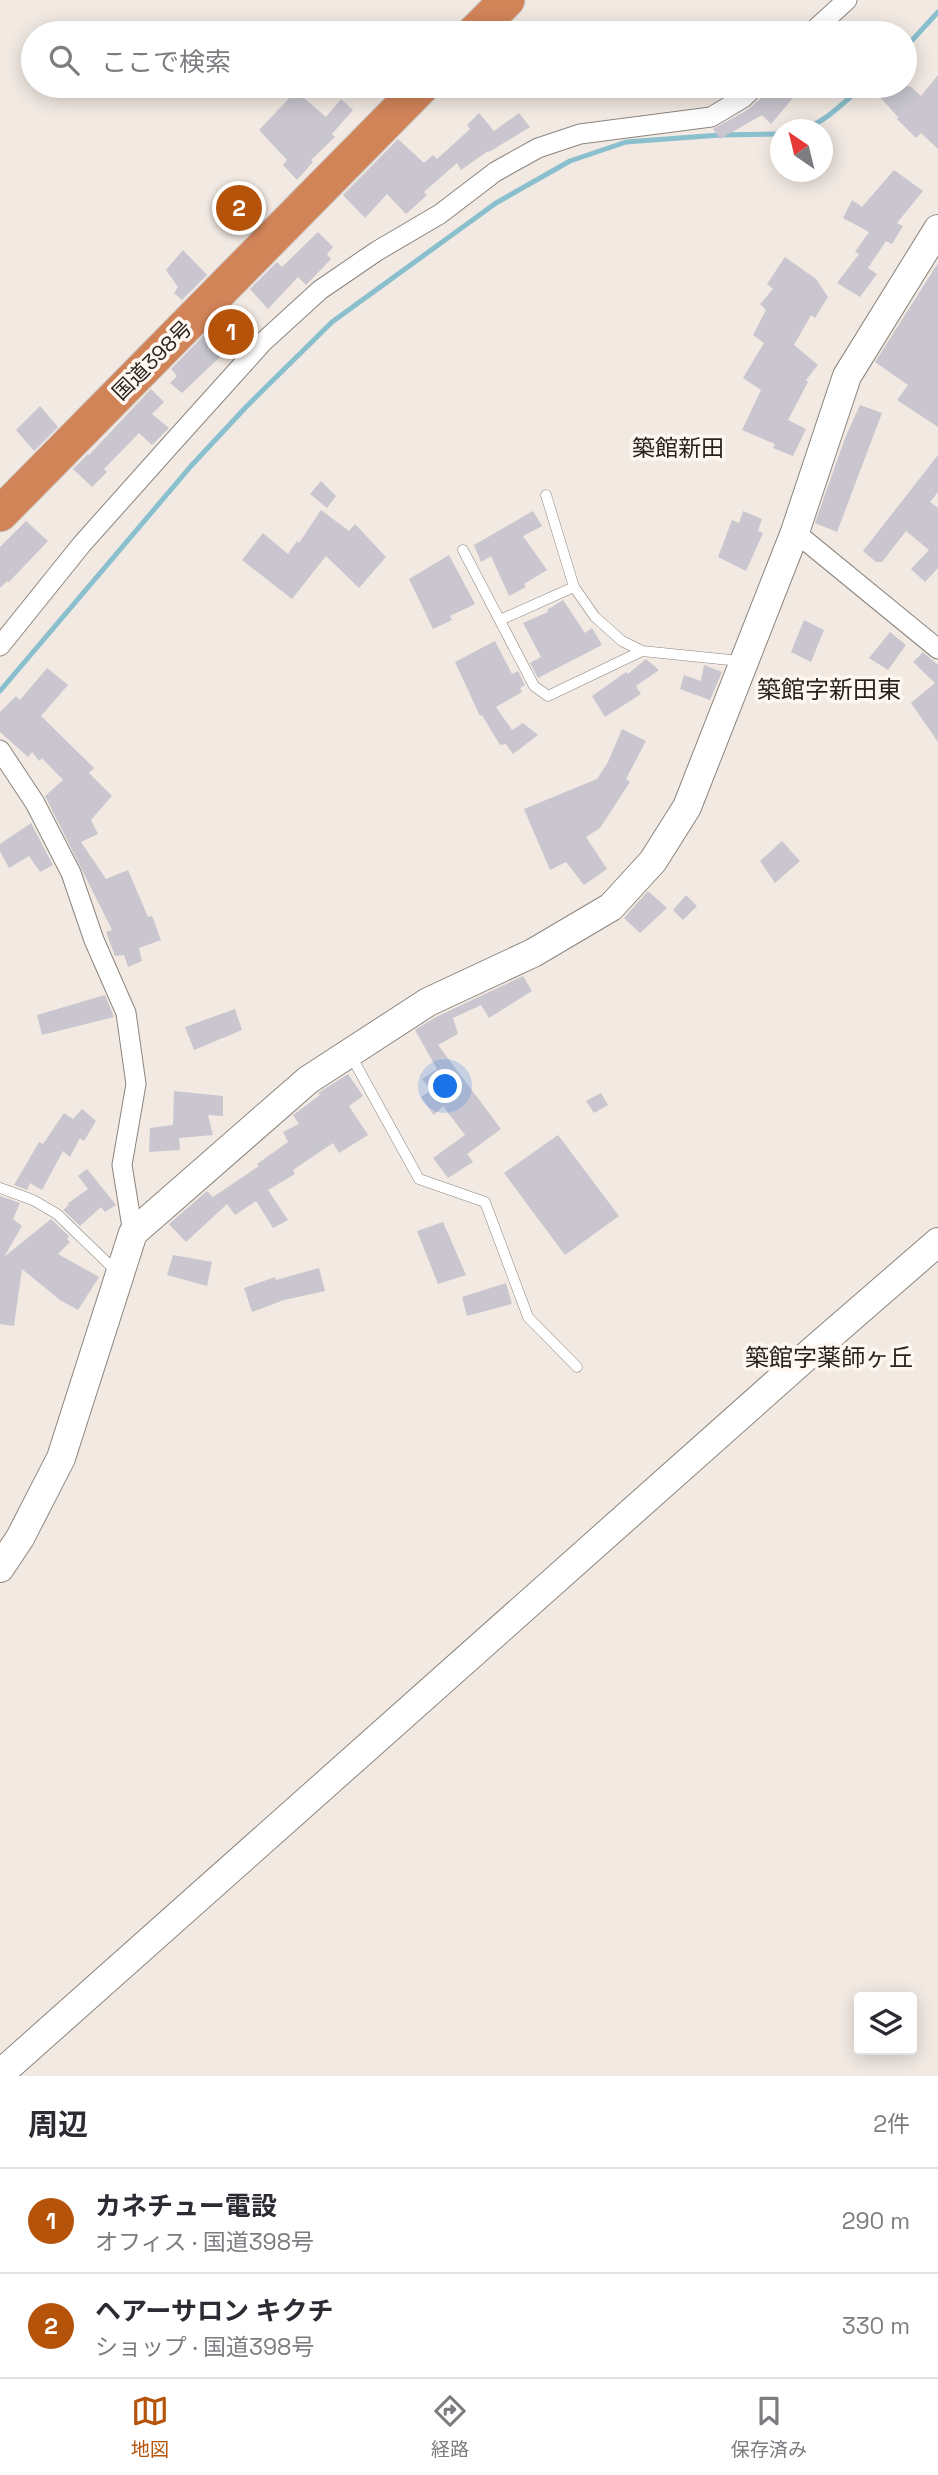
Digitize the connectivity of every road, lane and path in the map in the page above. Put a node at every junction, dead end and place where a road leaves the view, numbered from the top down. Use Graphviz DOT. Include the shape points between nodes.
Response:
graph roads {
  1 [pos="507,0"];
  2 [pos="846,0"];
  3 [pos="486,21"];
  4 [pos="824,21"];
  5 [pos="410,98"];
  6 [pos="744,98"];
  7 [pos="931,245"];
  8 [pos="546,495"];
  9 [pos="0,514"];
  10 [pos="795,532"];
  11 [pos="463,550"];
  12 [pos="574,587"];
  13 [pos="500,620"];
  14 [pos="0,646"];
  15 [pos="938,649"];
  16 [pos="642,651"];
  17 [pos="745,661"];
  18 [pos="0,750"];
  19 [pos="349,1053"];
  20 [pos="0,1188"];
  21 [pos="133,1233"];
  22 [pos="938,1242"];
  23 [pos="120,1274"];
  24 [pos="577,1367"];
  25 [pos="0,1568"];
  26 [pos="0,2074"];
  1 -- 3 [label="highway"];
  2 -- 4 [label="street"];
  5 -- 9 [label="highway, 国道398号"];
  6 -- 14 [label="street" via="711,117 580,134 538,148 320,290 263,342 173,442"];
  7 -- 10 [label="street" via="847,376"];
  8 -- 12 [label="lane"];
  10 -- 15 [label="street"];
  10 -- 17 [label="street"];
  11 -- 13 [label="lane"];
  12 -- 13 [label="lane"];
  12 -- 16 [label="lane" via="595,617 622,641"];
  13 -- 16 [label="lane" via="534,686 548,696"];
  16 -- 17 [label="lane"];
  17 -- 19 [label="street" via="687,807 653,861 611,907 533,953 428,1002"];
  18 -- 21 [label="street" via="35,803 71,873 93,940 126,1013 136,1084 122,1165"];
  19 -- 21 [label="street" via="309,1080"];
  19 -- 24 [label="lane" via="419,1179 485,1202 528,1317"];
  20 -- 23 [label="lane" via="57,1214"];
  21 -- 23 [label="street"];
  22 -- 26 [label="street"];
  23 -- 25 [label="street" via="61,1458"];
}
